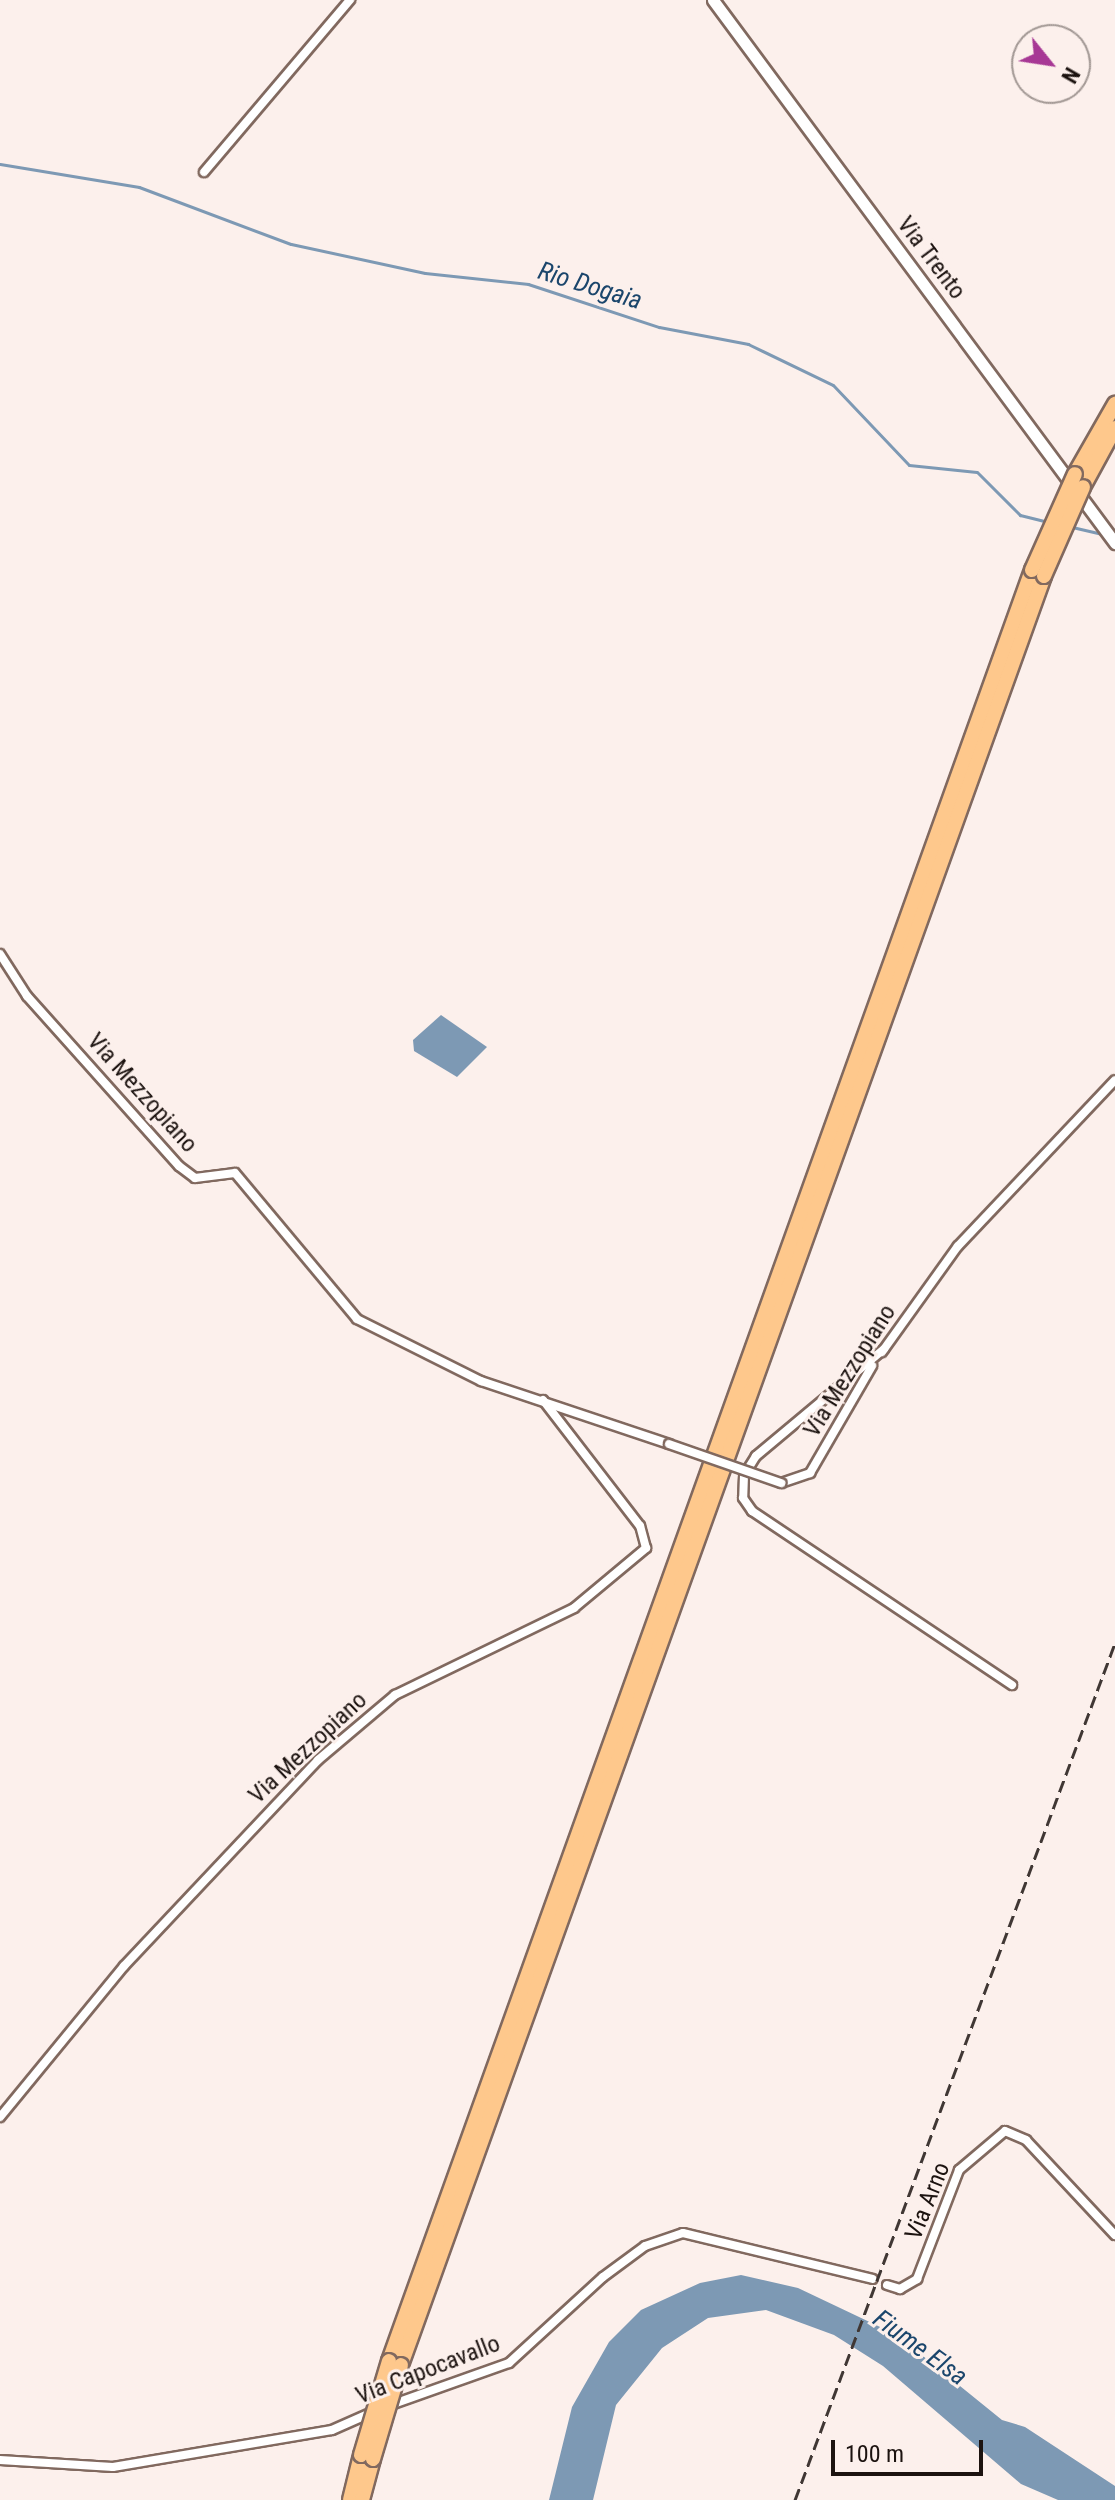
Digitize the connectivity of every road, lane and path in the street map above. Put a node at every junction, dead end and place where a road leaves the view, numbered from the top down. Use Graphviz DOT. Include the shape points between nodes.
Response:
graph roads {
  1 [pos="350,0"];
  2 [pos="713,0"];
  3 [pos="204,172"];
  4 [pos="1115,404"];
  5 [pos="1115,428"];
  6 [pos="1115,543"];
  7 [pos="1038,573"];
  8 [pos="0,954"];
  9 [pos="1115,1080"];
  10 [pos="884,1349"];
  11 [pos="543,1400"];
  12 [pos="1012,1685"];
  13 [pos="0,2117"];
  14 [pos="1115,2235"];
  15 [pos="873,2279"];
  16 [pos="887,2285"];
  17 [pos="367,2457"];
  18 [pos="0,2460"];
  19 [pos="350,2500"];
  20 [pos="362,2500"];
  1 -- 3 [label="street"];
  2 -- 6 [label="street, Via Trento"];
  4 -- 7 [label="highway, bridge" via="1075,474"];
  5 -- 7 [label="highway, bridge"];
  7 -- 17 [label="highway, bridge" via="395,2363"];
  8 -- 11 [label="street, Via Mezzopiano" via="27,996 179,1166 195,1178 235,1173 357,1319 452,1368"];
  9 -- 10 [label="street, Via Mezzopiano" via="958,1246"];
  10 -- 11 [label="street, Via Mezzopiano, bridge" via="810,1473 781,1483"];
  10 -- 12 [label="street" via="749,1465 743,1498 752,1511"];
  11 -- 13 [label="street, Via Mezzopiano" via="640,1526 646,1548 574,1608 395,1695 318,1760 124,1966"];
  14 -- 16 [label="street, Via Arno" via="1026,2140 1005,2131 959,2170 917,2279 900,2289"];
  15 -- 18 [label="street, Via Capocavallo" via="683,2233 645,2246 603,2277 509,2363 332,2430 113,2467"];
  17 -- 19 [label="highway"];
  17 -- 20 [label="highway"];
}
